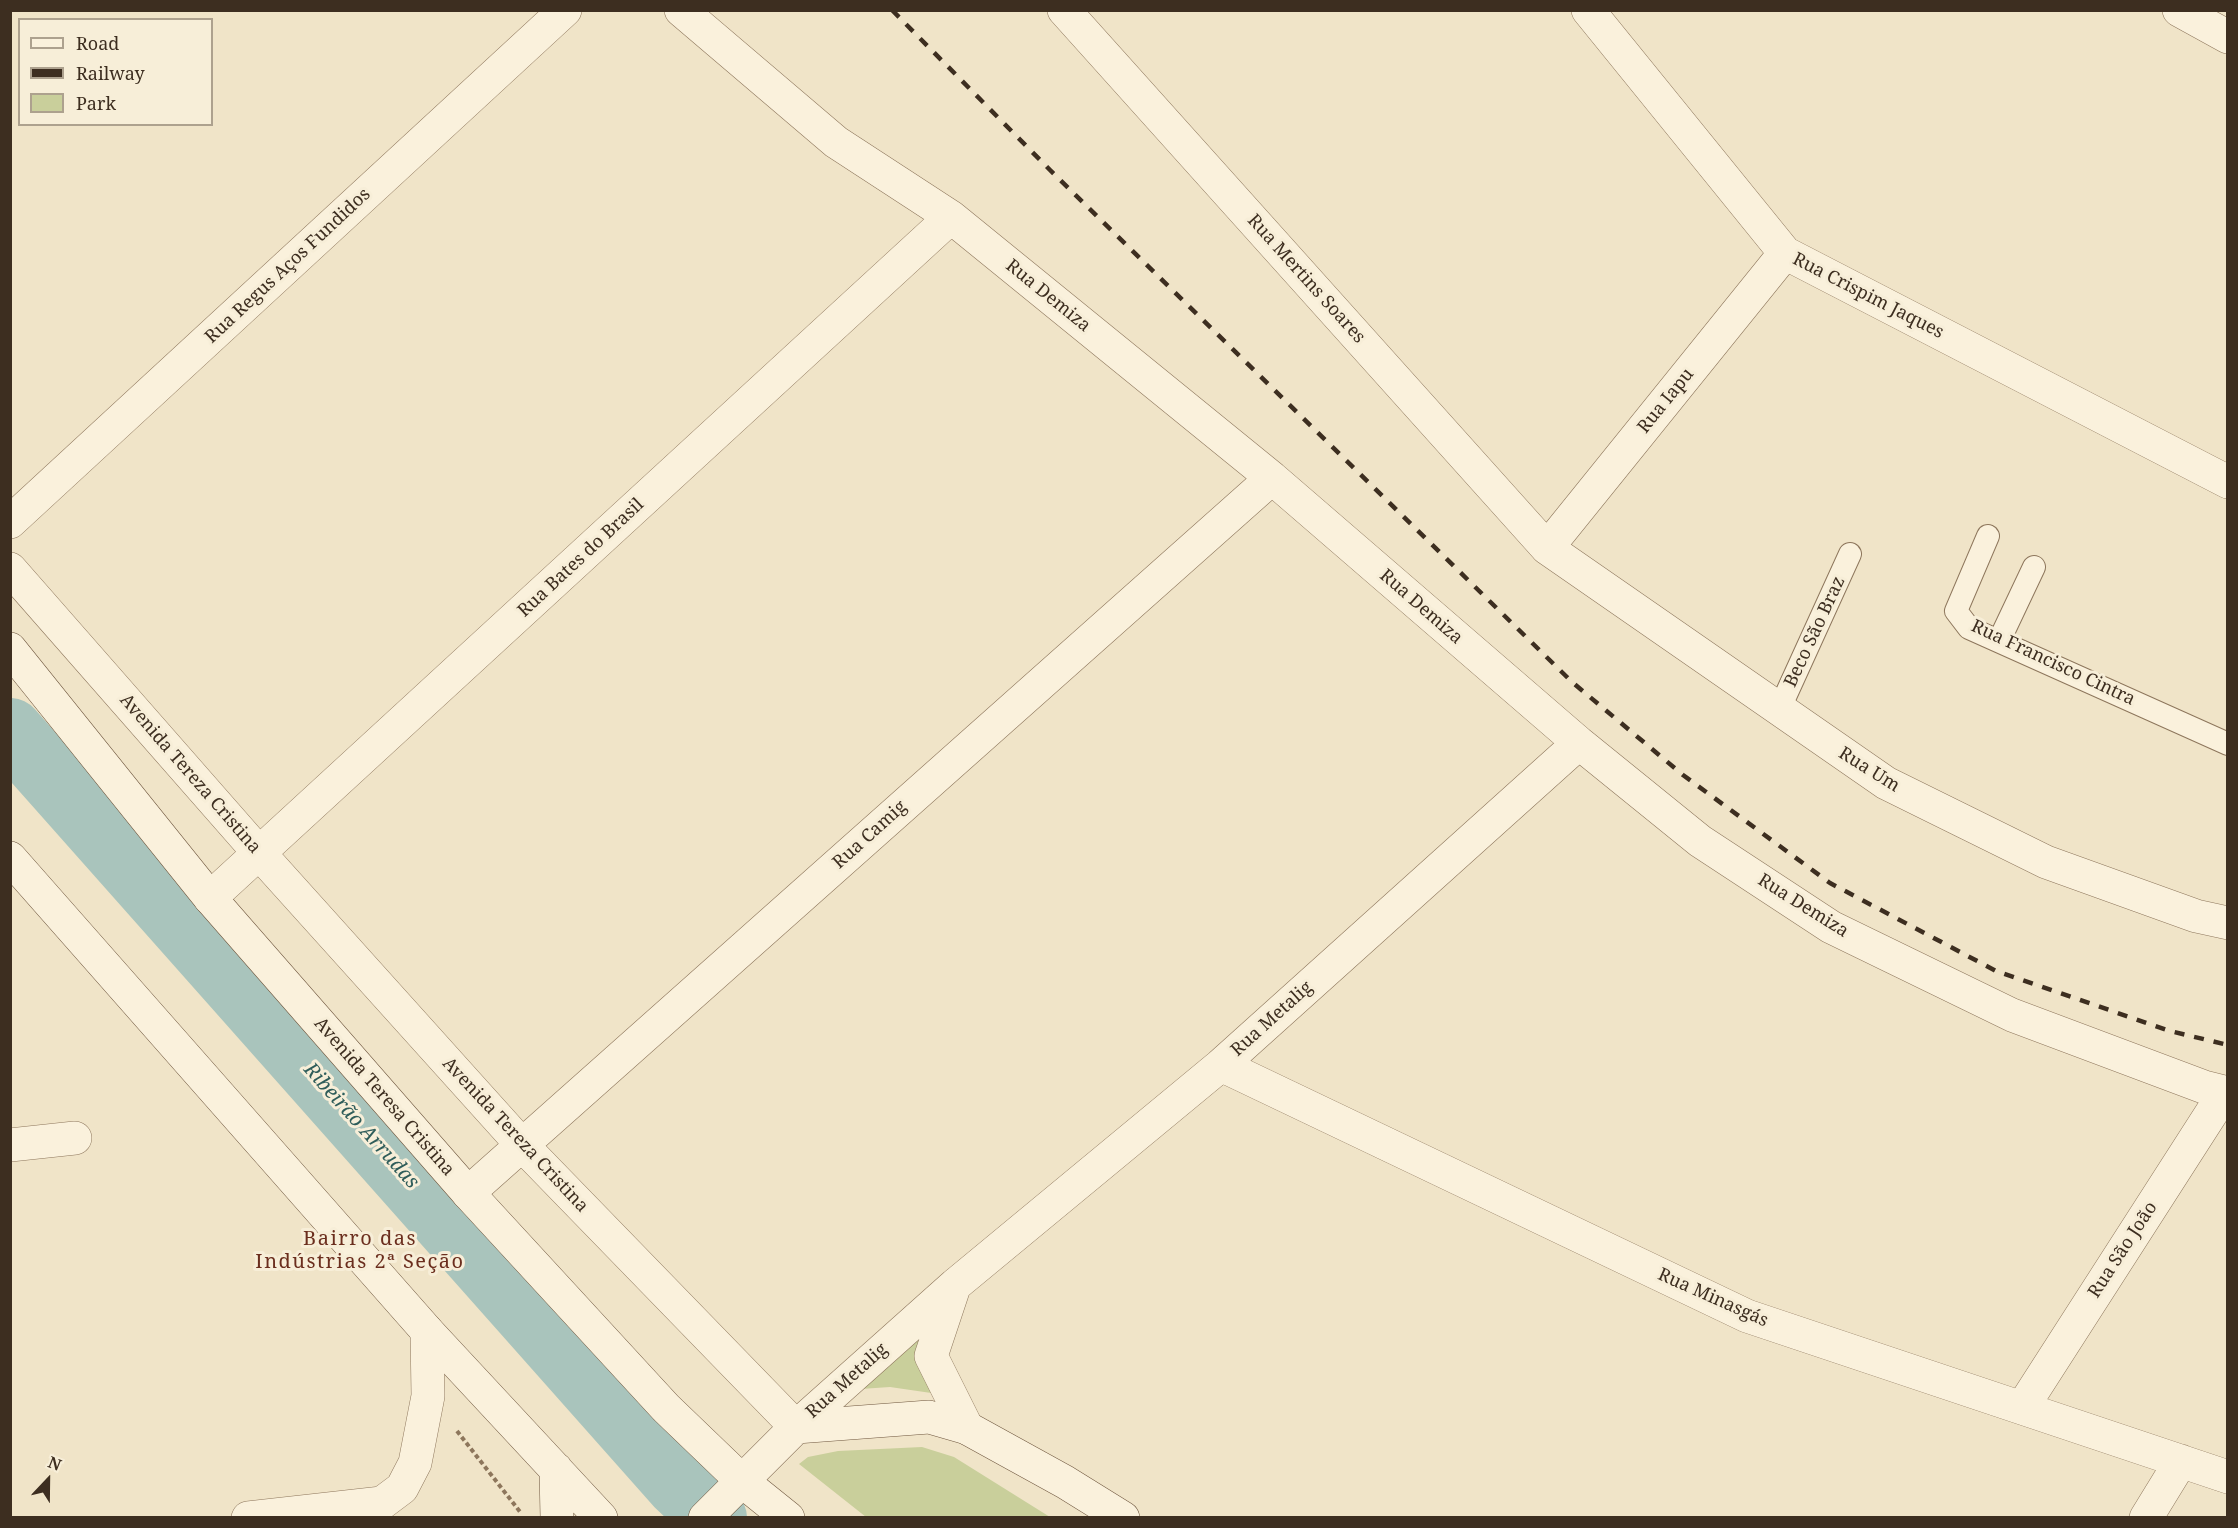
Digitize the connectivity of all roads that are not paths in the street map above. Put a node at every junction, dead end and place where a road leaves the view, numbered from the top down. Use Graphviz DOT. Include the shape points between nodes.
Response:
graph roads {
  1 [pos="565,10"];
  2 [pos="681,10"];
  3 [pos="1064,10"];
  4 [pos="1588,10"];
  5 [pos="2179,10"];
  6 [pos="2228,37"];
  7 [pos="951,217"];
  8 [pos="1785,253"];
  9 [pos="1272,478"];
  10 [pos="2228,482"];
  11 [pos="10,522"];
  12 [pos="1988,536"];
  13 [pos="1547,548"];
  14 [pos="1850,554"];
  15 [pos="2034,567"];
  16 [pos="10,569"];
  17 [pos="1999,641"];
  18 [pos="10,649"];
  19 [pos="1779,710"];
  20 [pos="1579,743"];
  21 [pos="2228,744"];
  22 [pos="260,854"];
  23 [pos="10,858"];
  24 [pos="210,898"];
  25 [pos="2228,923"];
  26 [pos="1221,1065"];
  27 [pos="2226,1093"];
  28 [pos="75,1138"];
  29 [pos="10,1145"];
  30 [pos="522,1145"];
  31 [pos="468,1193"];
  32 [pos="955,1285"];
  33 [pos="427,1331"];
  34 [pos="2022,1408"];
  35 [pos="796,1427"];
  36 [pos="967,1428"];
  37 [pos="2181,1461"];
  38 [pos="556,1469"];
  39 [pos="2228,1477"];
  40 [pos="741,1482"];
  41 [pos="248,1518"];
  42 [pos="557,1518"];
  43 [pos="602,1518"];
  44 [pos="705,1518"];
  45 [pos="788,1518"];
  46 [pos="1123,1518"];
  47 [pos="2146,1518"];
  1 -- 11 [label="street, Rua Regus Aços Fundidos"];
  2 -- 7 [label="street, Rua Demiza" via="836,142"];
  3 -- 13 [label="street, Rua Mertins Soares"];
  4 -- 8 [label="street, Rua Crispim Jaques"];
  5 -- 6 [label="street"];
  7 -- 9 [label="street, Rua Demiza"];
  7 -- 22 [label="street, Rua Bates do Brasil"];
  8 -- 10 [label="street, Rua Crispim Jaques"];
  8 -- 13 [label="street, Rua Iapu"];
  9 -- 20 [label="street, Rua Demiza"];
  9 -- 30 [label="street, Rua Camig"];
  12 -- 17 [label="lane, Rua Francisco Cintra" via="1956,611 1969,628"];
  13 -- 19 [label="street, Rua Um"];
  14 -- 19 [label="lane, Beco São Braz"];
  15 -- 17 [label="lane"];
  16 -- 22 [label="street, Avenida Tereza Cristina"];
  17 -- 21 [label="lane, Rua Francisco Cintra"];
  18 -- 24 [label="street, Avenida Teresa Cristina"];
  19 -- 25 [label="street, Rua Um" via="1886,783 2046,862 2196,916"];
  20 -- 26 [label="street, Rua Metalig"];
  20 -- 27 [label="street, Rua Demiza" via="1700,841 1831,927 2012,1015"];
  22 -- 24 [label="street, Rua Bates do Brasil"];
  22 -- 30 [label="street, Avenida Tereza Cristina"];
  23 -- 33 [label="street"];
  24 -- 31 [label="street, Avenida Teresa Cristina"];
  26 -- 32 [label="street, Rua Metalig"];
  26 -- 34 [label="street, Rua Minasgás" via="1747,1316"];
  27 -- 34 [label="street, Rua São João"];
  28 -- 29 [label="street"];
  30 -- 31 [label="street, Rua Camig"];
  30 -- 35 [label="street, Avenida Tereza Cristina"];
  31 -- 40 [label="street, Avenida Teresa Cristina" via="666,1408"];
  32 -- 35 [label="street, Rua Metalig"];
  32 -- 36 [label="street" via="931,1356"];
  33 -- 38 [label="street"];
  33 -- 41 [label="street" via="428,1396 415,1463 402,1488 382,1503"];
  34 -- 37 [label="street, Rua Minasgás"];
  35 -- 36 [label="street" via="929,1417"];
  35 -- 40 [label="street, Rua Metalig"];
  36 -- 46 [label="street"];
  37 -- 39 [label="street, Rua Minasgás"];
  37 -- 47 [label="street"];
  38 -- 42 [label="street"];
  38 -- 43 [label="street"];
  40 -- 44 [label="street, Rua Metalig"];
  40 -- 45 [label="street, Avenida Teresa Cristina"];
}
